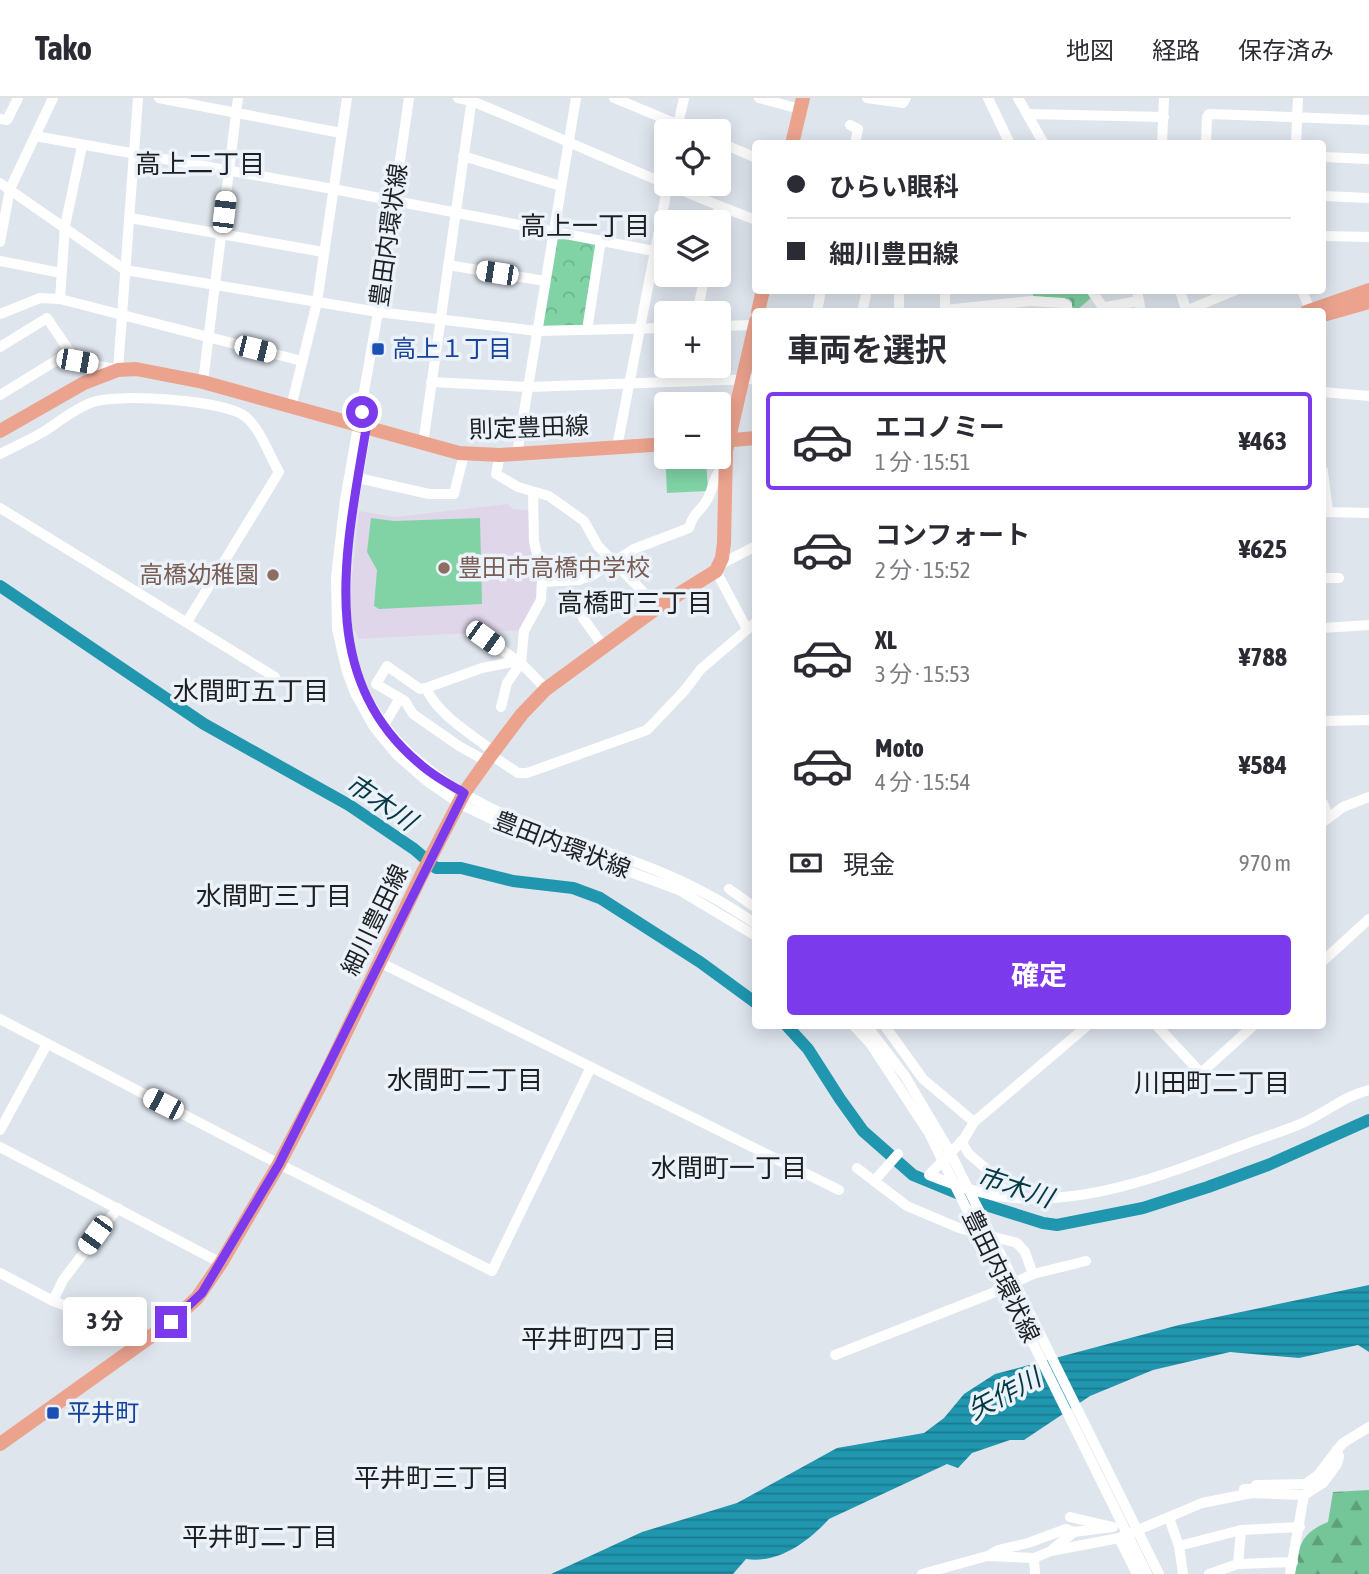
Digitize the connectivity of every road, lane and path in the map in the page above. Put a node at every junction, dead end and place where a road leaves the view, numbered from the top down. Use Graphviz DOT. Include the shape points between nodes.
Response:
graph roads {
  1 [pos="18,98"];
  2 [pos="53,98"];
  3 [pos="138,98"];
  4 [pos="159,98"];
  5 [pos="238,98"];
  6 [pos="346,98"];
  7 [pos="409,98"];
  8 [pos="458,98"];
  9 [pos="576,98"];
  10 [pos="614,98"];
  11 [pos="684,98"];
  12 [pos="759,98"];
  13 [pos="867,98"];
  14 [pos="906,98"];
  15 [pos="989,98"];
  16 [pos="1018,98"];
  17 [pos="1164,98"];
  18 [pos="1298,98"];
  19 [pos="472,99"];
  20 [pos="801,103"];
  21 [pos="236,114"];
  22 [pos="1027,114"];
  23 [pos="1164,117"];
  24 [pos="1297,118"];
  25 [pos="0,119"];
  26 [pos="658,119"];
  27 [pos="679,119"];
  28 [pos="1369,120"];
  29 [pos="850,125"];
  30 [pos="341,134"];
  31 [pos="35,136"];
  32 [pos="793,140"];
  33 [pos="856,140"];
  34 [pos="1008,140"];
  35 [pos="1042,140"];
  36 [pos="1162,140"];
  37 [pos="1206,140"];
  38 [pos="1296,140"];
  39 [pos="569,141"];
  40 [pos="82,146"];
  41 [pos="731,147"];
  42 [pos="135,154"];
  43 [pos="463,156"];
  44 [pos="752,156"];
  45 [pos="1326,158"];
  46 [pos="1369,159"];
  47 [pos="229,171"];
  48 [pos="654,179"];
  49 [pos="5,186"];
  50 [pos="561,186"];
  51 [pos="333,189"];
  52 [pos="695,196"];
  53 [pos="1326,196"];
  54 [pos="1369,198"];
  55 [pos="394,201"];
  56 [pos="719,206"];
  57 [pos="718,210"];
  58 [pos="456,212"];
  59 [pos="130,218"];
  60 [pos="752,218"];
  61 [pos="65,226"];
  62 [pos="554,230"];
  63 [pos="222,233"];
  64 [pos="1326,236"];
  65 [pos="1369,237"];
  66 [pos="601,240"];
  67 [pos="0,242"];
  68 [pos="654,251"];
  69 [pos="323,252"];
  70 [pos="0,261"];
  71 [pos="448,265"];
  72 [pos="125,270"];
  73 [pos="61,273"];
  74 [pos="545,281"];
  75 [pos="216,285"];
  76 [pos="1369,290"];
  77 [pos="1094,294"];
  78 [pos="1226,294"];
  79 [pos="1030,296"];
  80 [pos="60,299"];
  81 [pos="1138,301"];
  82 [pos="317,302"];
  83 [pos="1369,302"];
  84 [pos="962,308"];
  85 [pos="1067,308"];
  86 [pos="1191,308"];
  87 [pos="1323,308"];
  88 [pos="1326,310"];
  89 [pos="378,312"];
  90 [pos="0,314"];
  91 [pos="122,314"];
  92 [pos="440,319"];
  93 [pos="752,323"];
  94 [pos="731,325"];
  95 [pos="654,329"];
  96 [pos="587,330"];
  97 [pos="640,330"];
  98 [pos="537,331"];
  99 [pos="208,338"];
  100 [pos="0,347"];
  101 [pos="70,352"];
  102 [pos="752,356"];
  103 [pos="302,361"];
  104 [pos="118,370"];
  105 [pos="749,380"];
  106 [pos="203,382"];
  107 [pos="432,382"];
  108 [pos="629,385"];
  109 [pos="528,387"];
  110 [pos="1326,392"];
  111 [pos="0,395"];
  112 [pos="1369,396"];
  113 [pos="290,407"];
  114 [pos="361,423"];
  115 [pos="731,424"];
  116 [pos="0,431"];
  117 [pos="752,438"];
  118 [pos="731,440"];
  119 [pos="423,444"];
  120 [pos="654,445"];
  121 [pos="617,447"];
  122 [pos="0,454"];
  123 [pos="464,454"];
  124 [pos="517,454"];
  125 [pos="500,455"];
  126 [pos="721,469"];
  127 [pos="725,469"];
  128 [pos="358,478"];
  129 [pos="533,492"];
  130 [pos="0,508"];
  131 [pos="1326,512"];
  132 [pos="1369,513"];
  133 [pos="752,548"];
  134 [pos="613,563"];
  135 [pos="718,568"];
  136 [pos="1326,578"];
  137 [pos="1339,578"];
  138 [pos="542,582"];
  139 [pos="658,607"];
  140 [pos="583,618"];
  141 [pos="187,622"];
  142 [pos="1369,625"];
  143 [pos="751,626"];
  144 [pos="1326,628"];
  145 [pos="485,638"];
  146 [pos="603,646"];
  147 [pos="519,662"];
  148 [pos="275,677"];
  149 [pos="426,688"];
  150 [pos="546,689"];
  151 [pos="400,698"];
  152 [pos="501,707"];
  153 [pos="1369,720"];
  154 [pos="1326,722"];
  155 [pos="384,725"];
  156 [pos="490,756"];
  157 [pos="1369,797"];
  158 [pos="462,799"];
  159 [pos="1326,819"];
  160 [pos="729,889"];
  161 [pos="752,905"];
  162 [pos="1369,919"];
  163 [pos="752,922"];
  164 [pos="752,934"];
  165 [pos="1326,958"];
  166 [pos="379,962"];
  167 [pos="0,1019"];
  168 [pos="858,1029"];
  169 [pos="868,1029"];
  170 [pos="887,1029"];
  171 [pos="1083,1029"];
  172 [pos="1160,1029"];
  173 [pos="1250,1029"];
  174 [pos="874,1040"];
  175 [pos="47,1044"];
  176 [pos="591,1067"];
  177 [pos="1369,1090"];
  178 [pos="974,1122"];
  179 [pos="0,1130"];
  180 [pos="961,1141"];
  181 [pos="0,1147"];
  182 [pos="898,1154"];
  183 [pos="279,1164"];
  184 [pos="857,1168"];
  185 [pos="874,1181"];
  186 [pos="839,1190"];
  187 [pos="1006,1197"];
  188 [pos="118,1208"];
  189 [pos="1086,1261"];
  190 [pos="221,1263"];
  191 [pos="0,1273"];
  192 [pos="1033,1274"];
  193 [pos="53,1301"];
  194 [pos="144,1341"];
  195 [pos="835,1355"];
  196 [pos="1369,1427"];
  197 [pos="0,1444"];
  198 [pos="1337,1450"];
  199 [pos="1304,1495"];
  200 [pos="1202,1503"];
  201 [pos="1070,1517"];
  202 [pos="1169,1518"];
  203 [pos="1300,1527"];
  204 [pos="1241,1530"];
  205 [pos="1074,1532"];
  206 [pos="1119,1538"];
  207 [pos="1180,1546"];
  208 [pos="1051,1551"];
  209 [pos="987,1556"];
  210 [pos="1034,1558"];
  211 [pos="1293,1562"];
  212 [pos="1238,1564"];
  213 [pos="922,1574"];
  214 [pos="1035,1574"];
  215 [pos="1137,1574"];
  216 [pos="1147,1574"];
  217 [pos="1158,1574"];
  218 [pos="1183,1574"];
  219 [pos="1209,1574"];
  220 [pos="1290,1574"];
  1 -- 25 [label="street" via="7,120"];
  2 -- 31 [label="street"];
  3 -- 42 [label="street"];
  4 -- 21 [label="street"];
  5 -- 21 [label="street"];
  6 -- 30 [label="street"];
  7 -- 55 [label="street, 豊田内環状線"];
  8 -- 19 [label="street"];
  9 -- 39 [label="street"];
  10 -- 26 [label="street"];
  11 -- 27 [label="street"];
  12 -- 20 [label="street"];
  13 -- 14 [label="street" via="903,103"];
  15 -- 34 [label="street"];
  16 -- 22 [label="street"];
  17 -- 23 [label="street"];
  18 -- 24 [label="street"];
  19 -- 39 [label="street"];
  19 -- 43 [label="street"];
  20 -- 32 [label="main road"];
  21 -- 30 [label="street"];
  21 -- 47 [label="street"];
  22 -- 23 [label="street"];
  22 -- 35 [label="street"];
  23 -- 36 [label="street"];
  24 -- 28 [label="street"];
  24 -- 37 [label="street" via="1209,114"];
  24 -- 38 [label="street"];
  29 -- 33 [label="street" via="858,129"];
  30 -- 51 [label="street"];
  31 -- 40 [label="street"];
  31 -- 49 [label="street"];
  39 -- 48 [label="street"];
  39 -- 50 [label="street"];
  40 -- 42 [label="street"];
  40 -- 61 [label="street"];
  41 -- 44 [label="street"];
  42 -- 47 [label="street"];
  42 -- 59 [label="street"];
  43 -- 50 [label="street"];
  43 -- 58 [label="street"];
  45 -- 46 [label="street"];
  47 -- 51 [label="street"];
  47 -- 63 [label="street"];
  49 -- 61 [label="street"];
  49 -- 67 [label="street"];
  50 -- 62 [label="street"];
  51 -- 55 [label="street"];
  51 -- 69 [label="street"];
  52 -- 56 [label="street"];
  53 -- 54 [label="street"];
  55 -- 58 [label="street"];
  55 -- 89 [label="street, 豊田内環状線"];
  56 -- 57 [label="street"];
  56 -- 60 [label="street"];
  58 -- 62 [label="street"];
  58 -- 71 [label="street"];
  59 -- 63 [label="street"];
  59 -- 72 [label="street"];
  61 -- 72 [label="street"];
  61 -- 73 [label="street"];
  62 -- 66 [label="street"];
  62 -- 74 [label="street"];
  63 -- 69 [label="street"];
  63 -- 75 [label="street"];
  64 -- 65 [label="street"];
  66 -- 68 [label="street"];
  66 -- 96 [label="street"];
  68 -- 97 [label="street"];
  69 -- 82 [label="street"];
  70 -- 73 [label="street"];
  71 -- 74 [label="street"];
  71 -- 92 [label="street"];
  72 -- 75 [label="street"];
  72 -- 91 [label="street"];
  73 -- 80 [label="street"];
  74 -- 98 [label="street"];
  75 -- 82 [label="street"];
  75 -- 99 [label="street"];
  76 -- 87 [label="main road"];
  77 -- 81 [label="street" via="1106,307"];
  78 -- 86 [label="street"];
  79 -- 84 [label="street"];
  79 -- 85 [label="street"];
  80 -- 90 [label="street" via="40,298"];
  80 -- 91 [label="street"];
  82 -- 89 [label="street"];
  82 -- 103 [label="street"];
  83 -- 88 [label="main road"];
  89 -- 92 [label="street"];
  89 -- 114 [label="street, 豊田内環状線"];
  91 -- 99 [label="street"];
  91 -- 104 [label="street"];
  92 -- 98 [label="street"];
  92 -- 107 [label="street"];
  93 -- 94 [label="street"];
  95 -- 97 [label="street"];
  96 -- 97 [label="street"];
  96 -- 98 [label="street"];
  97 -- 108 [label="street"];
  98 -- 109 [label="street"];
  99 -- 103 [label="street"];
  99 -- 106 [label="street"];
  100 -- 101 [label="street" via="47,318"];
  101 -- 104 [label="street" via="77,361"];
  101 -- 111 [label="street"];
  102 -- 105 [label="main road"];
  103 -- 113 [label="street"];
  104 -- 106 [label="main road, 則定豊田線" via="153,370"];
  104 -- 116 [label="main road, 則定豊田線" via="84,383"];
  105 -- 108 [label="street"];
  105 -- 115 [label="main road"];
  106 -- 113 [label="main road, 則定豊田線"];
  107 -- 109 [label="street"];
  107 -- 119 [label="street"];
  108 -- 109 [label="street"];
  108 -- 121 [label="street"];
  109 -- 124 [label="street"];
  110 -- 112 [label="street"];
  113 -- 114 [label="main road, 則定豊田線"];
  114 -- 119 [label="main road, 則定豊田線"];
  114 -- 128 [label="street, 豊田内環状線"];
  114 -- 158 [label="street, 豊田内環状線" via="336,577 337,629 347,672 365,712 385,741 410,768"];
  117 -- 118 [label="main road"];
  119 -- 123 [label="main road, 則定豊田線"];
  120 -- 121 [label="main road, 則定豊田線"];
  121 -- 124 [label="main road, 則定豊田線"];
  122 -- 141 [label="street" via="91,402 121,397 190,402 243,415 252,423 279,472"];
  123 -- 125 [label="main road, 則定豊田線"];
  123 -- 128 [label="street" via="454,494 429,494"];
  124 -- 125 [label="main road, 則定豊田線"];
  125 -- 129 [label="street" via="496,474"];
  126 -- 134 [label="street" via="707,502 692,516 689,528 634,549"];
  127 -- 135 [label="main road" via="724,542"];
  128 -- 155 [label="street, 豊田内環状線" via="345,577 346,628 359,679"];
  129 -- 134 [label="street" via="549,496 584,521"];
  129 -- 138 [label="street" via="534,541"];
  130 -- 141 [label="street"];
  131 -- 132 [label="street"];
  133 -- 135 [label="street"];
  134 -- 138 [label="street" via="579,580"];
  134 -- 139 [label="street"];
  135 -- 139 [label="main road, 細川豊田線"];
  135 -- 143 [label="street"];
  136 -- 137 [label="street"];
  138 -- 147 [label="street" via="539,606 523,632"];
  139 -- 146 [label="main road, 細川豊田線"];
  140 -- 146 [label="street"];
  141 -- 148 [label="street"];
  142 -- 144 [label="street"];
  143 -- 156 [label="street" via="701,669 648,730 527,773 518,773"];
  145 -- 147 [label="street"];
  146 -- 150 [label="main road, 細川豊田線"];
  147 -- 149 [label="street" via="482,668"];
  147 -- 150 [label="street"];
  147 -- 152 [label="street"];
  149 -- 151 [label="street" via="420,690 387,666 376,684"];
  149 -- 156 [label="street" via="431,700"];
  150 -- 156 [label="main road, 細川豊田線"];
  151 -- 155 [label="street"];
  151 -- 156 [label="street" via="413,714 458,746"];
  153 -- 154 [label="street"];
  155 -- 158 [label="street, 豊田内環状線" via="417,762"];
  156 -- 158 [label="main road, 細川豊田線"];
  157 -- 159 [label="street"];
  158 -- 163 [label="street, 豊田内環状線" via="644,865 698,889"];
  158 -- 164 [label="street, 豊田内環状線" via="508,827 679,890"];
  158 -- 166 [label="main road, 細川豊田線"];
  160 -- 161 [label="street"];
  162 -- 165 [label="street"];
  166 -- 176 [label="street"];
  166 -- 183 [label="main road, 細川豊田線"];
  167 -- 175 [label="street"];
  168 -- 174 [label="street, 豊田内環状線"];
  169 -- 174 [label="street, 豊田内環状線"];
  170 -- 178 [label="street" via="923,1079"];
  171 -- 178 [label="street"];
  172 -- 173 [label="street" via="1200,1073"];
  174 -- 216 [label="street, 豊田内環状線" via="953,1179"];
  174 -- 217 [label="street, 豊田内環状線" via="905,1076 949,1150"];
  175 -- 179 [label="street"];
  175 -- 183 [label="street"];
  176 -- 183 [label="street" via="492,1271"];
  176 -- 186 [label="street"];
  177 -- 187 [label="street" via="1352,1094 1287,1130 1150,1179 1068,1197"];
  178 -- 180 [label="street"];
  180 -- 187 [label="street" via="997,1178"];
  180 -- 187 [label="street" via="929,1175 981,1194"];
  181 -- 188 [label="street"];
  182 -- 185 [label="street"];
  183 -- 190 [label="main road, 細川豊田線"];
  184 -- 185 [label="street"];
  185 -- 192 [label="street" via="907,1206 959,1228 1017,1243"];
  188 -- 190 [label="street"];
  188 -- 193 [label="street" via="63,1280"];
  189 -- 192 [label="street"];
  190 -- 194 [label="main road, 細川豊田線" via="197,1298"];
  191 -- 193 [label="street"];
  192 -- 195 [label="street"];
  193 -- 194 [label="street"];
  194 -- 197 [label="main road, 細川豊田線"];
  196 -- 198 [label="street"];
  198 -- 199 [label="street" via="1339,1456 1329,1475"];
  198 -- 200 [label="street" via="1305,1484 1256,1485"];
  199 -- 200 [label="street" via="1252,1493"];
  199 -- 203 [label="street"];
  200 -- 202 [label="street"];
  201 -- 205 [label="street" via="1113,1527"];
  202 -- 206 [label="street"];
  202 -- 207 [label="street"];
  203 -- 204 [label="street"];
  203 -- 211 [label="street"];
  204 -- 207 [label="street"];
  204 -- 212 [label="street"];
  205 -- 208 [label="street"];
  205 -- 209 [label="street" via="1066,1529"];
  206 -- 208 [label="street"];
  206 -- 215 [label="street"];
  207 -- 218 [label="street"];
  208 -- 210 [label="street"];
  209 -- 210 [label="street"];
  209 -- 213 [label="street"];
  210 -- 214 [label="street"];
  211 -- 212 [label="street"];
  211 -- 220 [label="street"];
  212 -- 219 [label="street"];
}
